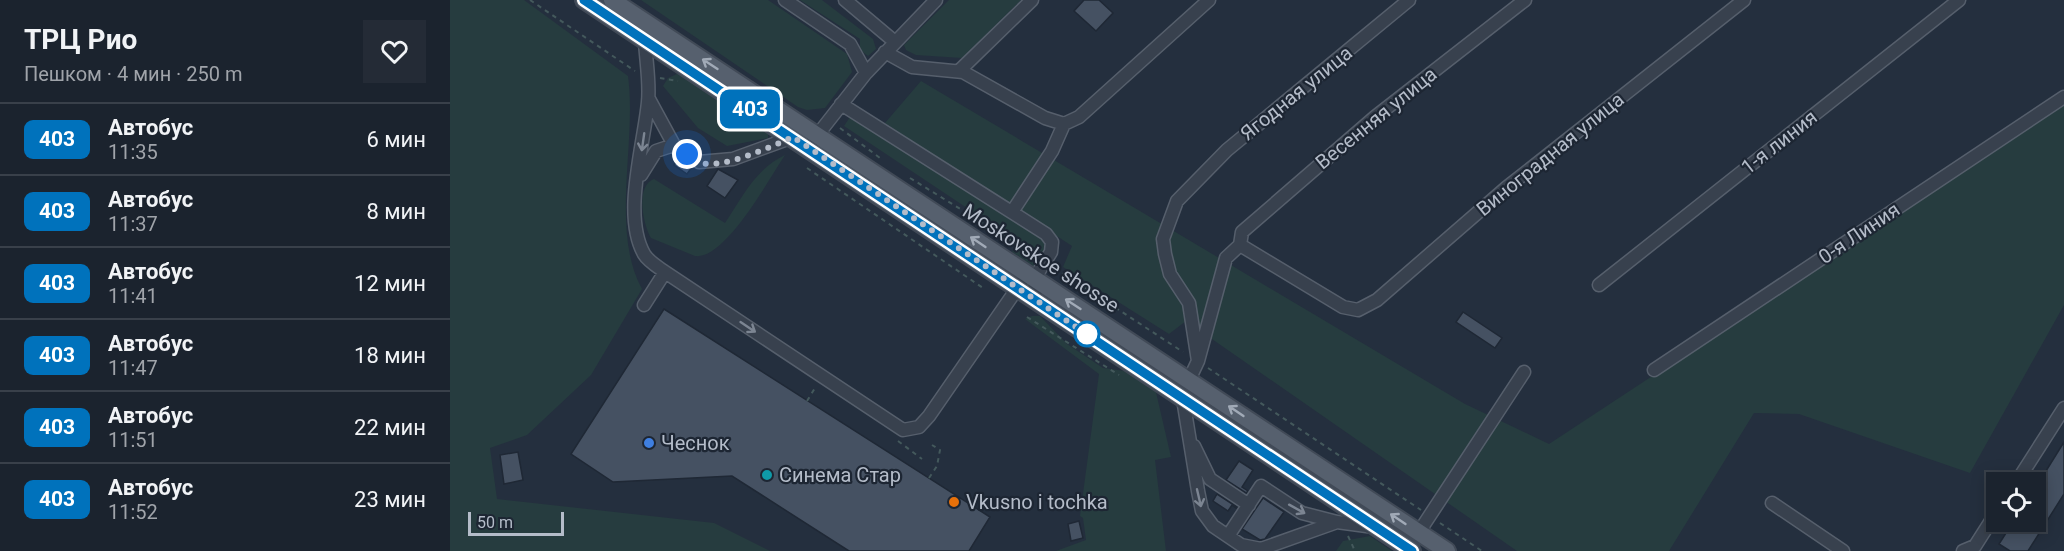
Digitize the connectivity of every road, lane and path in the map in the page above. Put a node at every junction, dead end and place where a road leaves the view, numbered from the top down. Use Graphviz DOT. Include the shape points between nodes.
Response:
graph roads {
  1 [pos="584,0"];
  2 [pos="612,0"];
  3 [pos="785,0"];
  4 [pos="845,0"];
  5 [pos="936,0"];
  6 [pos="1032,0"];
  7 [pos="1209,0"];
  8 [pos="1409,0"];
  9 [pos="1525,0"];
  10 [pos="1744,0"];
  11 [pos="1959,0"];
  12 [pos="645,41"];
  13 [pos="895,42"];
  14 [pos="885,52"];
  15 [pos="961,71"];
  16 [pos="866,73"];
  17 [pos="2064,97"];
  18 [pos="649,99"];
  19 [pos="841,104"];
  20 [pos="1064,124"];
  21 [pos="793,137"];
  22 [pos="812,141"];
  23 [pos="674,145"];
  24 [pos="637,184"];
  25 [pos="1012,212"];
  26 [pos="1014,242"];
  27 [pos="1239,245"];
  28 [pos="1045,261"];
  29 [pos="665,273"];
  30 [pos="1026,280"];
  31 [pos="1599,285"];
  32 [pos="644,305"];
  33 [pos="1198,361"];
  34 [pos="1654,370"];
  35 [pos="1524,372"];
  36 [pos="1190,380"];
  37 [pos="1183,399"];
  38 [pos="2064,408"];
  39 [pos="1188,434"];
  40 [pos="932,445"];
  41 [pos="2023,472"];
  42 [pos="929,478"];
  43 [pos="1772,502"];
  44 [pos="1249,505"];
  45 [pos="1430,515"];
  46 [pos="1337,522"];
  47 [pos="1378,527"];
  48 [pos="1986,529"];
  49 [pos="1419,532"];
  50 [pos="1228,536"];
  51 [pos="1412,551"];
  52 [pos="1447,551"];
  53 [pos="1482,551"];
  54 [pos="1843,551"];
  55 [pos="1963,551"];
  1 -- 12 [label="main road, Moskovskoe shosse"];
  22 -- 2 [label="main road, Moskovskoe shosse, one-way"];
  3 -- 16 [label="street" via="850,44"];
  4 -- 13 [label="street"];
  5 -- 13 [label="street"];
  6 -- 15 [label="street"];
  7 -- 20 [label="street" via="1078,117"];
  8 -- 33 [label="street, Ягодная улица" via="1227,150 1177,201 1163,239 1170,274 1189,303"];
  9 -- 27 [label="street, Весенняя улица" via="1299,182 1242,232"];
  10 -- 27 [label="street, Виноградная улица" via="1506,188 1377,300 1358,310 1343,307"];
  11 -- 31 [label="street, 1-я линия"];
  12 -- 18 [label="street"];
  12 -- 21 [label="main road, Moskovskoe shosse"];
  13 -- 14 [label="street"];
  14 -- 15 [label="street" via="912,67"];
  14 -- 16 [label="street"];
  15 -- 20 [label="street" via="1045,118"];
  16 -- 19 [label="street"];
  17 -- 34 [label="street, 0-я Линия"];
  18 -- 23 [label="street"];
  18 -- 24 [label="street, one-way"];
  19 -- 22 [label="street"];
  19 -- 25 [label="street"];
  20 -- 25 [label="street" via="1052,151"];
  21 -- 22 [label="main road, Moskovskoe shosse"];
  21 -- 23 [label="street" via="718,162 699,162"];
  22 -- 30 [label="main road, Moskovskoe shosse"];
  23 -- 24 [label="street" via="656,152"];
  24 -- 29 [label="street" via="637,237 645,256"];
  25 -- 28 [label="street" via="1052,242"];
  26 -- 28 [label="path"];
  27 -- 33 [label="street, Весенняя улица" via="1226,258"];
  28 -- 30 [label="street"];
  28 -- 33 [label="path"];
  29 -- 30 [label="street, one-way" via="903,430 919,427 929,416"];
  29 -- 32 [label="street"];
  36 -- 30 [label="main road, Moskovskoe shosse, one-way"];
  30 -- 37 [label="main road, Moskovskoe shosse" via="1036,300"];
  33 -- 36 [label="street, Весенняя улица"];
  33 -- 45 [label="path"];
  35 -- 45 [label="street"];
  49 -- 36 [label="main road, Moskovskoe shosse, one-way"];
  37 -- 39 [label="street"];
  37 -- 47 [label="main road, Moskovskoe shosse"];
  38 -- 41 [label="street"];
  39 -- 44 [label="street" via="1210,479"];
  39 -- 50 [label="street, one-way" via="1203,511 1213,526"];
  40 -- 42 [label="path" via="940,450 937,466"];
  43 -- 54 [label="street"];
  44 -- 46 [label="street, one-way" via="1261,486 1302,513"];
  44 -- 50 [label="street"];
  45 -- 49 [label="street"];
  45 -- 53 [label="path"];
  46 -- 47 [label="street"];
  46 -- 50 [label="street" via="1262,549 1251,549"];
  47 -- 51 [label="main road, Moskovskoe shosse"];
  48 -- 55 [label="street" via="1975,546"];
  49 -- 52 [label="main road, Moskovskoe shosse"];
}
